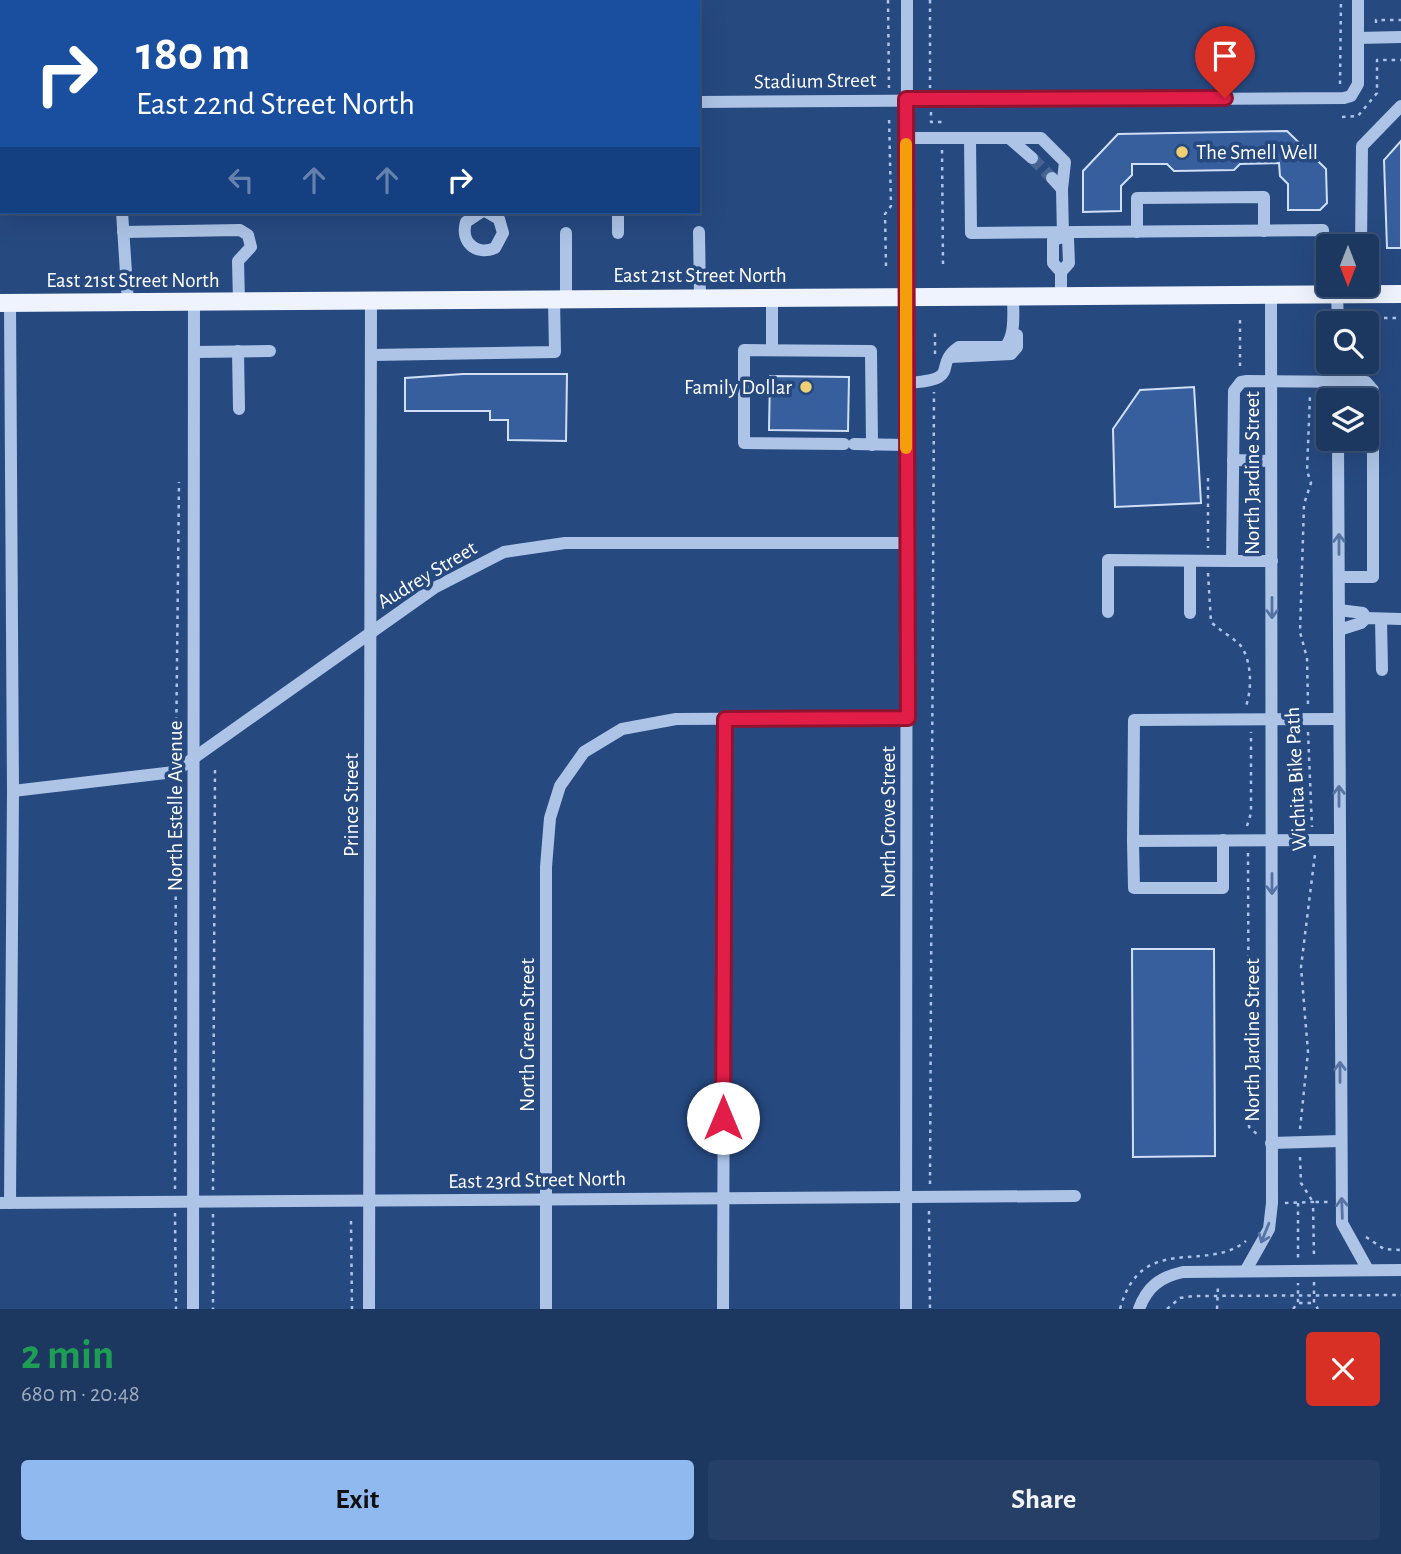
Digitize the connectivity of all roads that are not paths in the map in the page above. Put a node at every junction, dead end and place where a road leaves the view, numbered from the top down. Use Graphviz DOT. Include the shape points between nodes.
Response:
graph roads {
  1 [pos="907,0"];
  2 [pos="1357,0"];
  3 [pos="1401,37"];
  4 [pos="1358,38"];
  5 [pos="906,99"];
  6 [pos="700,102"];
  7 [pos="1401,106"];
  8 [pos="906,138"];
  9 [pos="970,138"];
  10 [pos="1009,138"];
  11 [pos="1032,158"];
  12 [pos="1052,178"];
  13 [pos="1062,189"];
  14 [pos="122,214"];
  15 [pos="477,214"];
  16 [pos="490,214"];
  17 [pos="618,214"];
  18 [pos="1264,231"];
  19 [pos="123,232"];
  20 [pos="699,232"];
  21 [pos="1137,232"];
  22 [pos="566,233"];
  23 [pos="618,233"];
  24 [pos="1063,234"];
  25 [pos="1324,234"];
  26 [pos="1361,234"];
  27 [pos="1379,292"];
  28 [pos="1316,294"];
  29 [pos="1401,294"];
  30 [pos="1061,295"];
  31 [pos="1271,295"];
  32 [pos="905,296"];
  33 [pos="772,297"];
  34 [pos="1013,297"];
  35 [pos="700,298"];
  36 [pos="560,299"];
  37 [pos="371,300"];
  38 [pos="239,302"];
  39 [pos="5,303"];
  40 [pos="128,303"];
  41 [pos="194,303"];
  42 [pos="772,350"];
  43 [pos="238,351"];
  44 [pos="270,351"];
  45 [pos="194,352"];
  46 [pos="371,355"];
  47 [pos="5,358"];
  48 [pos="1338,374"];
  49 [pos="1271,381"];
  50 [pos="1338,381"];
  51 [pos="906,383"];
  52 [pos="1338,388"];
  53 [pos="239,409"];
  54 [pos="872,445"];
  55 [pos="906,445"];
  56 [pos="6,450"];
  57 [pos="1338,451"];
  58 [pos="1233,460"];
  59 [pos="1271,461"];
  60 [pos="907,542"];
  61 [pos="1190,561"];
  62 [pos="1232,561"];
  63 [pos="1272,561"];
  64 [pos="1339,577"];
  65 [pos="1339,610"];
  66 [pos="1108,612"];
  67 [pos="1189,613"];
  68 [pos="1366,618"];
  69 [pos="1381,619"];
  70 [pos="1401,619"];
  71 [pos="1339,630"];
  72 [pos="372,631"];
  73 [pos="1382,670"];
  74 [pos="908,718"];
  75 [pos="725,719"];
  76 [pos="1272,719"];
  77 [pos="1339,719"];
  78 [pos="6,751"];
  79 [pos="195,756"];
  80 [pos="13,791"];
  81 [pos="1223,840"];
  82 [pos="1272,840"];
  83 [pos="1339,840"];
  84 [pos="1133,841"];
  85 [pos="1340,1140"];
  86 [pos="1271,1143"];
  87 [pos="1075,1196"];
  88 [pos="906,1197"];
  89 [pos="723,1198"];
  90 [pos="547,1199"];
  91 [pos="370,1201"];
  92 [pos="194,1202"];
  93 [pos="5,1203"];
  94 [pos="1246,1270"];
  95 [pos="1368,1270"];
  96 [pos="1401,1270"];
  97 [pos="193,1309"];
  98 [pos="369,1309"];
  99 [pos="546,1309"];
  100 [pos="723,1309"];
  101 [pos="906,1309"];
  102 [pos="1139,1309"];
  1 -- 5 [label="street, North Grove Street"];
  2 -- 4 [label="street"];
  3 -- 4 [label="street"];
  4 -- 5 [label="street, Stadium Street" via="1358,83 1351,96"];
  5 -- 6 [label="street, Stadium Street"];
  5 -- 8 [label="street, North Grove Street"];
  7 -- 26 [label="street" via="1362,146"];
  8 -- 9 [label="street"];
  8 -- 32 [label="street, North Grove Street"];
  9 -- 10 [label="street"];
  9 -- 24 [label="street" via="971,233"];
  10 -- 11 [label="street"];
  10 -- 13 [label="street" via="1041,138 1066,170"];
  12 -- 13 [label="street"];
  13 -- 24 [label="street"];
  14 -- 19 [label="street"];
  15 -- 16 [label="street" via="464,229 470,246 482,251 495,248 503,233 499,219"];
  17 -- 23 [label="street"];
  18 -- 21 [label="street"];
  18 -- 21 [label="street" via="1264,197 1137,198"];
  18 -- 25 [label="street" via="1323,230"];
  19 -- 38 [label="street" via="240,230 248,235 251,247 238,261"];
  19 -- 40 [label="street"];
  20 -- 35 [label="street"];
  21 -- 24 [label="street"];
  22 -- 36 [label="street"];
  24 -- 30 [label="street" via="1068,239 1069,264 1061,272"];
  27 -- 29 [label="main road, East 21st Street North"];
  28 -- 31 [label="main road, East 21st Street North"];
  30 -- 31 [label="main road, East 21st Street North"];
  30 -- 34 [label="main road, East 21st Street North"];
  31 -- 49 [label="street, North Jardine Street"];
  32 -- 33 [label="main road, East 21st Street North"];
  32 -- 34 [label="main road, East 21st Street North"];
  32 -- 51 [label="street, North Grove Street"];
  33 -- 35 [label="main road, East 21st Street North"];
  33 -- 42 [label="street"];
  34 -- 51 [label="street" via="1013,325 1005,347 959,347 944,374 934,381"];
  35 -- 36 [label="main road, East 21st Street North"];
  36 -- 37 [label="main road, East 21st Street North"];
  36 -- 46 [label="street" via="555,352"];
  37 -- 38 [label="main road, East 21st Street North"];
  37 -- 46 [label="street, Prince Street"];
  38 -- 41 [label="main road, East 21st Street North"];
  39 -- 40 [label="main road, East 21st Street North"];
  39 -- 47 [label="street"];
  40 -- 41 [label="main road, East 21st Street North"];
  41 -- 45 [label="street, North Estelle Avenue"];
  42 -- 54 [label="street" via="871,351"];
  42 -- 54 [label="street" via="744,350 744,443"];
  43 -- 44 [label="street"];
  43 -- 45 [label="street"];
  43 -- 53 [label="street"];
  45 -- 79 [label="street, North Estelle Avenue"];
  46 -- 72 [label="street, Prince Street"];
  47 -- 56 [label="street"];
  48 -- 50 [label="street"];
  49 -- 50 [label="street"];
  49 -- 58 [label="street" via="1241,382 1234,391"];
  49 -- 59 [label="street, North Jardine Street"];
  50 -- 52 [label="street"];
  50 -- 64 [label="street" via="1366,382 1373,390 1373,577"];
  51 -- 55 [label="street, North Grove Street"];
  54 -- 55 [label="street"];
  55 -- 60 [label="street, North Grove Street"];
  56 -- 78 [label="street"];
  64 -- 57 [label="street, one-way"];
  58 -- 59 [label="street"];
  58 -- 62 [label="street"];
  59 -- 63 [label="street, North Jardine Street"];
  60 -- 72 [label="street, Audrey Street" via="531,546 504,552 434,588"];
  60 -- 74 [label="street, North Grove Street"];
  61 -- 62 [label="street"];
  61 -- 66 [label="street" via="1108,560"];
  61 -- 67 [label="street"];
  62 -- 63 [label="street"];
  63 -- 76 [label="street, North Jardine Street, one-way"];
  64 -- 65 [label="street"];
  65 -- 68 [label="street" via="1363,613"];
  65 -- 71 [label="street"];
  68 -- 69 [label="street"];
  68 -- 71 [label="street"];
  69 -- 70 [label="street"];
  69 -- 73 [label="street"];
  71 -- 77 [label="street"];
  72 -- 79 [label="street, Audrey Street"];
  72 -- 91 [label="street, Prince Street"];
  74 -- 75 [label="street, North Green Street"];
  74 -- 88 [label="street, North Grove Street"];
  75 -- 89 [label="street"];
  75 -- 90 [label="street, North Green Street" via="676,719 622,729 584,752 560,786 550,818 546,867"];
  76 -- 77 [label="street"];
  76 -- 82 [label="street, North Jardine Street"];
  76 -- 84 [label="street" via="1134,720"];
  83 -- 77 [label="street, one-way"];
  78 -- 80 [label="street"];
  79 -- 80 [label="street, Audrey Street" via="176,770"];
  79 -- 92 [label="street, North Estelle Avenue"];
  80 -- 93 [label="street"];
  81 -- 82 [label="street"];
  81 -- 84 [label="street"];
  81 -- 84 [label="street" via="1223,888 1134,888"];
  82 -- 83 [label="street"];
  82 -- 86 [label="street, North Jardine Street, one-way"];
  85 -- 83 [label="street, one-way"];
  85 -- 86 [label="street, North Jardine Street"];
  95 -- 85 [label="street, one-way" via="1342,1223"];
  86 -- 94 [label="street, one-way" via="1269,1229"];
  87 -- 88 [label="street, East 23rd Street North"];
  88 -- 89 [label="street, East 23rd Street North"];
  88 -- 101 [label="street, North Grove Street"];
  89 -- 90 [label="street, East 23rd Street North"];
  89 -- 100 [label="street"];
  90 -- 91 [label="street, East 23rd Street North"];
  90 -- 99 [label="street, North Green Street"];
  91 -- 92 [label="street, East 23rd Street North"];
  91 -- 98 [label="street, Prince Street"];
  92 -- 93 [label="street, East 23rd Street North"];
  92 -- 97 [label="street, North Estelle Avenue"];
  94 -- 95 [label="street"];
  94 -- 102 [label="street" via="1183,1272 1161,1279 1149,1289"];
  95 -- 96 [label="street"];
}
